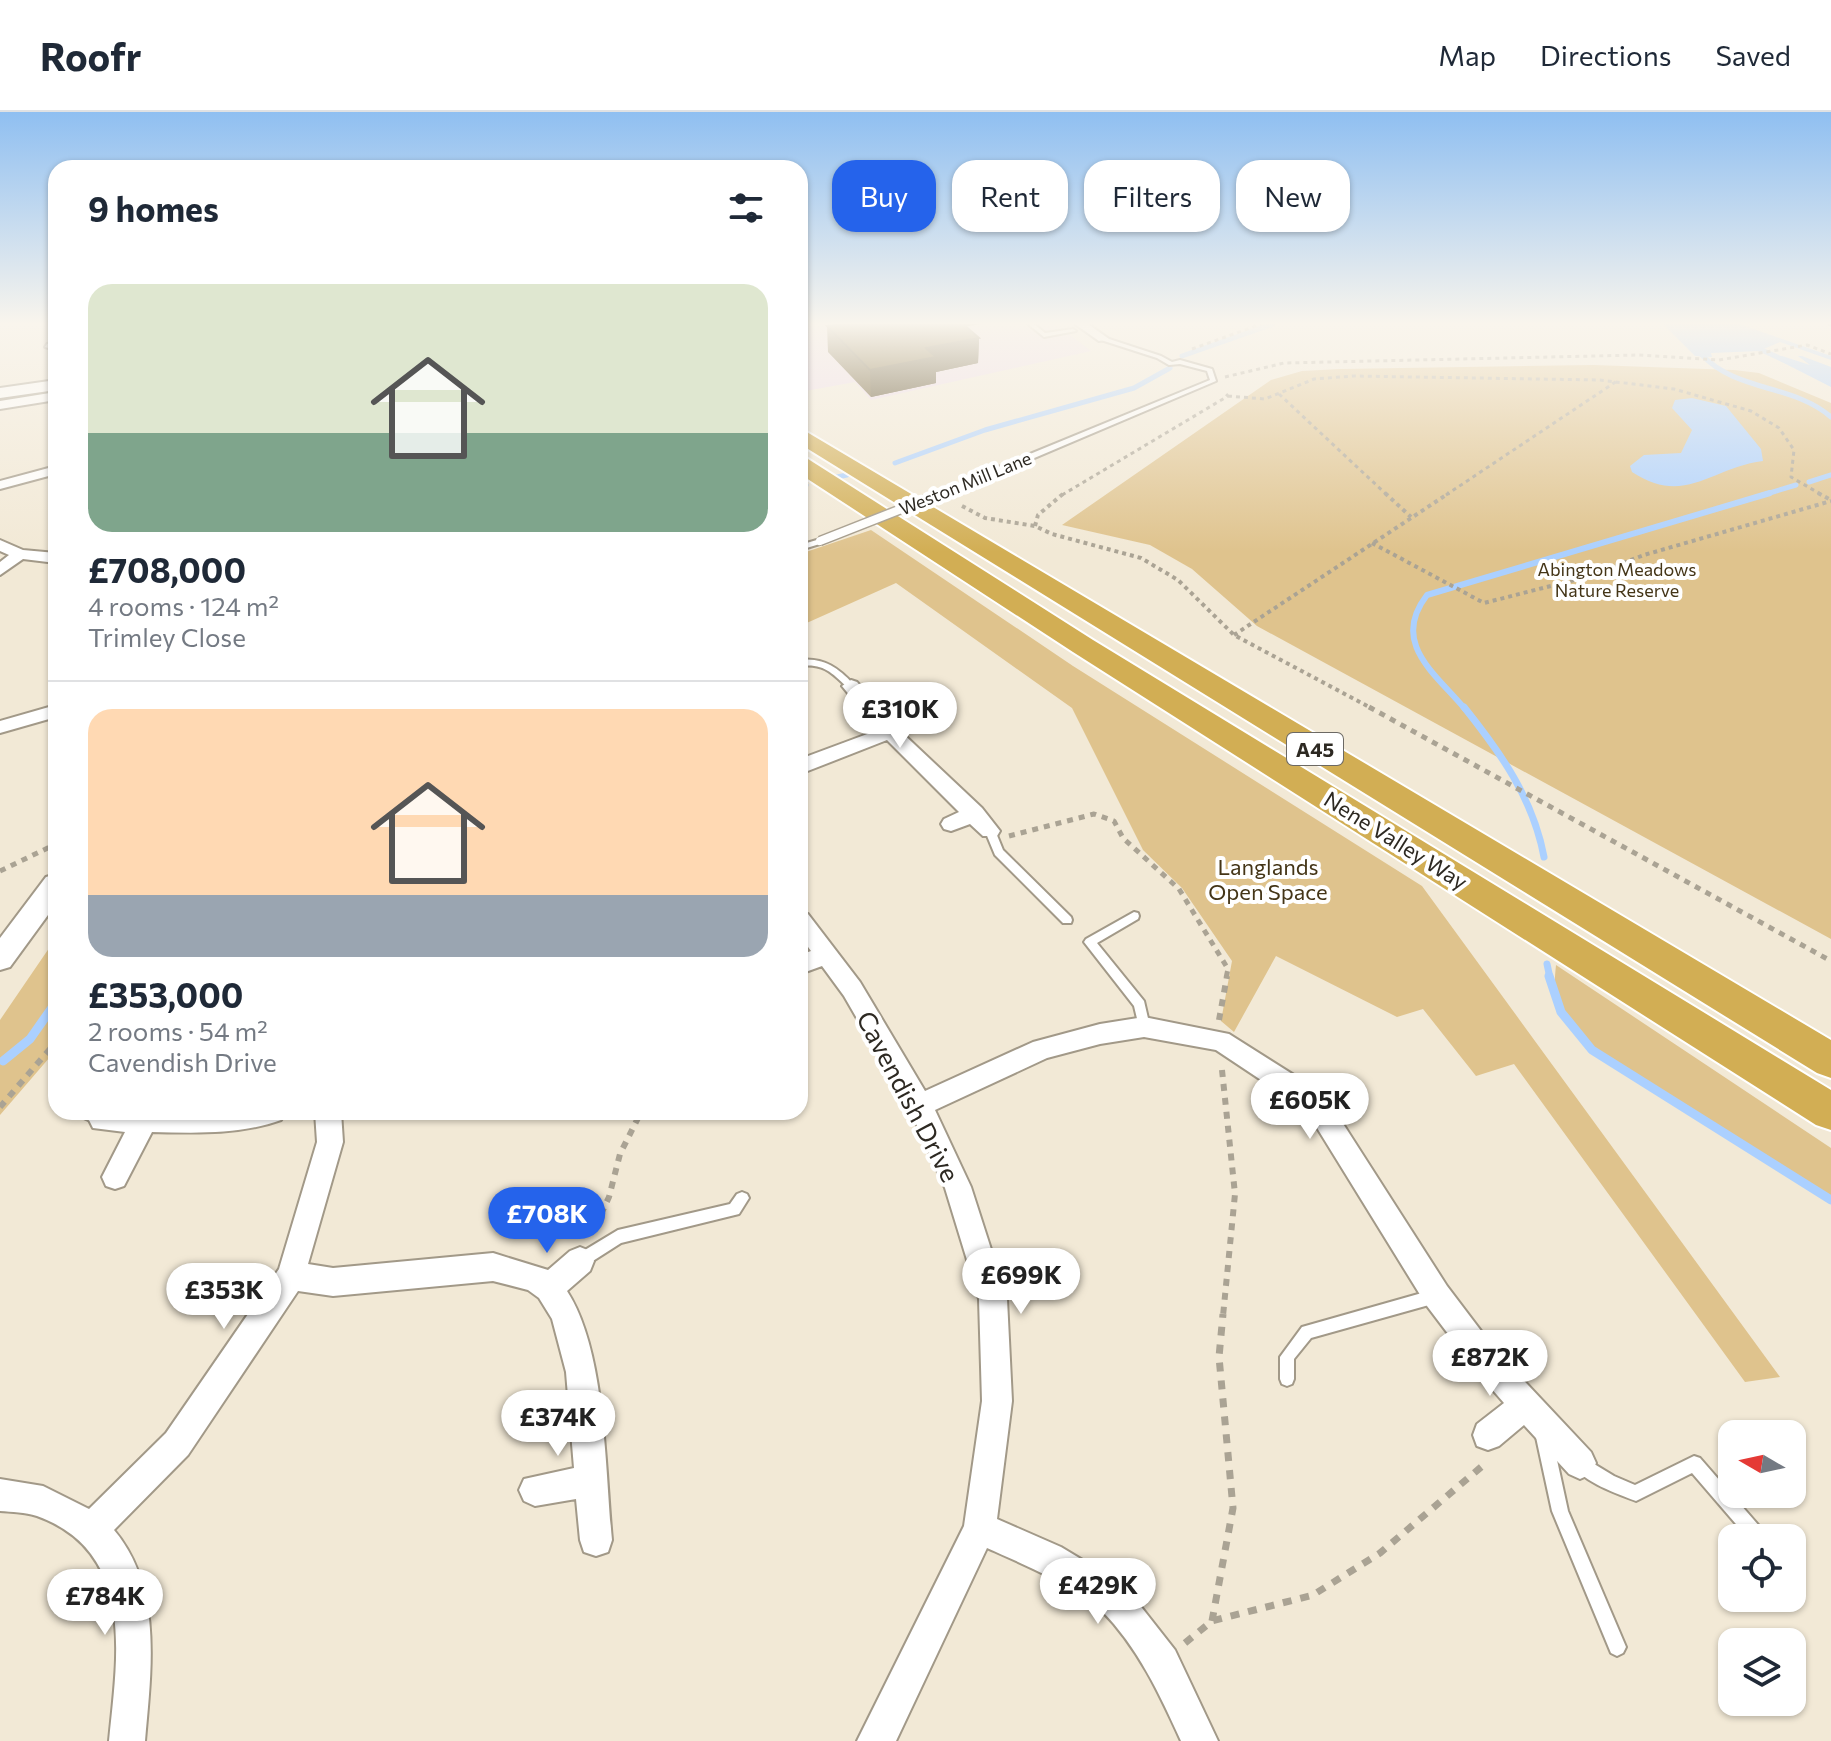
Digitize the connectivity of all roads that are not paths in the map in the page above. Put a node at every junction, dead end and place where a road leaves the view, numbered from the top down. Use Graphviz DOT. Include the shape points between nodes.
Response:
graph roads {
  1 [pos="31,400"];
  2 [pos="1167,400"];
  3 [pos="0,405"];
  4 [pos="808,440"];
  5 [pos="808,469"];
  6 [pos="48,472"];
  7 [pos="0,485"];
  8 [pos="0,545"];
  9 [pos="808,545"];
  10 [pos="20,554"];
  11 [pos="48,557"];
  12 [pos="0,570"];
  13 [pos="808,661"];
  14 [pos="851,686"];
  15 [pos="48,713"];
  16 [pos="0,727"];
  17 [pos="890,732"];
  18 [pos="808,763"];
  19 [pos="975,813"];
  20 [pos="951,824"];
  21 [pos="990,831"];
  22 [pos="48,895"];
  23 [pos="1134,916"];
  24 [pos="1067,920"];
  25 [pos="0,959"];
  26 [pos="813,959"];
  27 [pos="1144,1027"];
  28 [pos="1831,1061"];
  29 [pos="920,1105"];
  30 [pos="1831,1112"];
  31 [pos="127,1120"];
  32 [pos="228,1120"];
  33 [pos="329,1120"];
  34 [pos="144,1122"];
  35 [pos="115,1177"];
  36 [pos="742,1198"];
  37 [pos="580,1261"];
  38 [pos="291,1276"];
  39 [pos="549,1288"];
  40 [pos="1437,1296"];
  41 [pos="1287,1379"];
  42 [pos="1533,1412"];
  43 [pos="1488,1435"];
  44 [pos="1580,1463"];
  45 [pos="591,1481"];
  46 [pos="535,1490"];
  47 [pos="0,1495"];
  48 [pos="1746,1524"];
  49 [pos="980,1528"];
  50 [pos="92,1529"];
  51 [pos="596,1540"];
  52 [pos="1617,1647"];
  53 [pos="127,1741"];
  54 [pos="875,1741"];
  55 [pos="1200,1741"];
  1 -- 3 [label="street"];
  2 -- 9 [label="lane, Weston Mill Lane, bridge"];
  4 -- 28 [label="highway, Nene Valley Way / A45"];
  5 -- 30 [label="highway, Nene Valley Way / A45"];
  6 -- 7 [label="street"];
  8 -- 10 [label="street"];
  10 -- 11 [label="street"];
  10 -- 12 [label="street"];
  13 -- 14 [label="lane" via="828,664"];
  14 -- 17 [label="street"];
  15 -- 16 [label="street"];
  17 -- 18 [label="street"];
  17 -- 19 [label="street"];
  19 -- 20 [label="street"];
  19 -- 21 [label="street"];
  21 -- 24 [label="lane" via="999,852"];
  22 -- 25 [label="street"];
  23 -- 27 [label="lane" via="1090,942 1140,1004"];
  26 -- 29 [label="street, Cavendish Drive" via="852,989"];
  27 -- 29 [label="street" via="1042,1049"];
  27 -- 40 [label="street" via="1221,1041 1315,1102"];
  29 -- 49 [label="street, Cavendish Drive" via="958,1187 993,1299 997,1401"];
  31 -- 34 [label="street"];
  32 -- 34 [label="street"];
  33 -- 38 [label="street" via="330,1142"];
  34 -- 35 [label="street"];
  36 -- 37 [label="lane" via="734,1209 618,1237"];
  37 -- 39 [label="street"];
  38 -- 39 [label="street" via="333,1282 493,1267 535,1278"];
  38 -- 50 [label="street" via="177,1444"];
  39 -- 45 [label="street" via="565,1313 581,1372"];
  40 -- 41 [label="lane" via="1307,1332 1287,1357"];
  40 -- 42 [label="street"];
  42 -- 43 [label="street"];
  42 -- 44 [label="street"];
  42 -- 52 [label="lane" via="1560,1511"];
  44 -- 48 [label="lane" via="1636,1493 1694,1464"];
  45 -- 46 [label="street"];
  45 -- 51 [label="street"];
  47 -- 50 [label="street" via="41,1501"];
  49 -- 54 [label="street, Cavendish Drive"];
  49 -- 55 [label="street" via="1049,1559 1112,1597 1163,1662"];
  50 -- 53 [label="street" via="128,1582 135,1640"];
}
